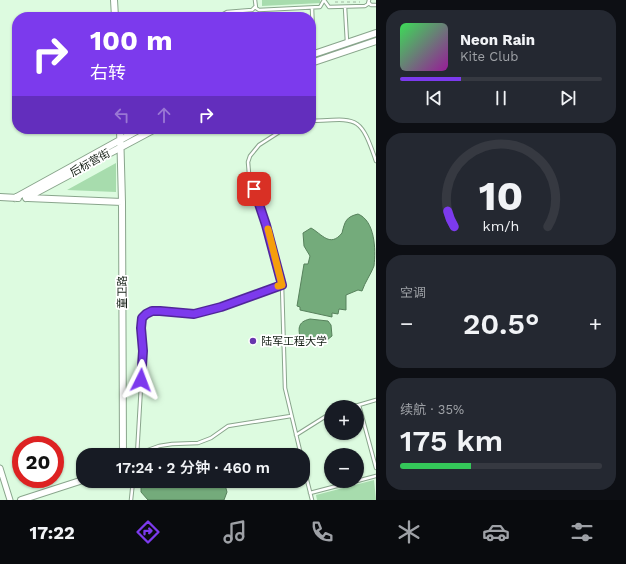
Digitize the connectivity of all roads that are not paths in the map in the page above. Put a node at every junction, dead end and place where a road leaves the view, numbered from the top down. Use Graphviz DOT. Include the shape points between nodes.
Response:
graph roads {
  1 [pos="114,0"];
  2 [pos="255,0"];
  3 [pos="324,0"];
  4 [pos="369,1"];
  5 [pos="376,5"];
  6 [pos="255,7"];
  7 [pos="345,7"];
  8 [pos="312,8"];
  9 [pos="115,12"];
  10 [pos="225,12"];
  11 [pos="312,12"];
  12 [pos="376,33"];
  13 [pos="359,39"];
  14 [pos="376,41"];
  15 [pos="348,43"];
  16 [pos="361,46"];
  17 [pos="316,53"];
  18 [pos="316,62"];
  19 [pos="316,121"];
  20 [pos="120,134"];
  21 [pos="130,134"];
  22 [pos="145,134"];
  23 [pos="277,134"];
  24 [pos="120,139"];
  25 [pos="120,147"];
  26 [pos="376,161"];
  27 [pos="0,197"];
  28 [pos="15,198"];
  29 [pos="26,198"];
  30 [pos="122,202"];
  31 [pos="282,285"];
  32 [pos="376,400"];
  33 [pos="364,404"];
  34 [pos="291,416"];
  35 [pos="324,417"];
  36 [pos="364,424"];
  37 [pos="296,435"];
  38 [pos="122,448"];
  39 [pos="137,448"];
  40 [pos="154,448"];
  41 [pos="299,448"];
  42 [pos="0,468"];
  43 [pos="376,468"];
  44 [pos="376,476"];
  45 [pos="364,479"];
  46 [pos="76,482"];
  47 [pos="132,488"];
  48 [pos="309,488"];
  49 [pos="329,488"];
  50 [pos="310,493"];
  51 [pos="10,500"];
  52 [pos="20,500"];
  53 [pos="131,500"];
  54 [pos="312,500"];
  1 -- 9 [label="street"];
  2 -- 6 [label="lane"];
  3 -- 7 [label="lane" via="329,7"];
  3 -- 8 [label="lane" via="320,8"];
  4 -- 5 [label="lane" via="371,5"];
  4 -- 7 [label="lane" via="365,6"];
  6 -- 8 [label="lane" via="259,10"];
  6 -- 10 [label="lane" via="252,10"];
  7 -- 15 [label="lane"];
  8 -- 11 [label="lane"];
  12 -- 13 [label="street"];
  13 -- 15 [label="street"];
  13 -- 16 [label="street"];
  14 -- 16 [label="street"];
  15 -- 17 [label="street"];
  16 -- 18 [label="street"];
  19 -- 26 [label="lane" via="348,119 358,124 365,133"];
  20 -- 24 [label="street, 童卫路"];
  21 -- 24 [label="street, 后标营街"];
  22 -- 25 [label="street, 后标营街"];
  23 -- 31 [label="lane" via="259,145 248,162"];
  24 -- 25 [label="street, 童卫路"];
  24 -- 28 [label="street, 后标营街"];
  25 -- 29 [label="street, 后标营街"];
  25 -- 30 [label="street, 童卫路"];
  27 -- 28 [label="street"];
  28 -- 29 [label="street"];
  29 -- 30 [label="street"];
  30 -- 38 [label="street, 童卫路"];
  31 -- 34 [label="lane" via="285,388"];
  31 -- 39 [label="lane" via="194,314 152,311 142,318 143,351"];
  32 -- 33 [label="lane"];
  34 -- 37 [label="lane"];
  34 -- 40 [label="lane" via="228,426 211,438 198,443"];
  35 -- 37 [label="lane"];
  36 -- 43 [label="lane"];
  37 -- 41 [label="lane"];
  42 -- 51 [label="street"];
  44 -- 45 [label="lane"];
  46 -- 52 [label="street"];
  47 -- 53 [label="lane"];
  48 -- 50 [label="lane"];
  49 -- 50 [label="lane"];
  50 -- 54 [label="lane"];
}
